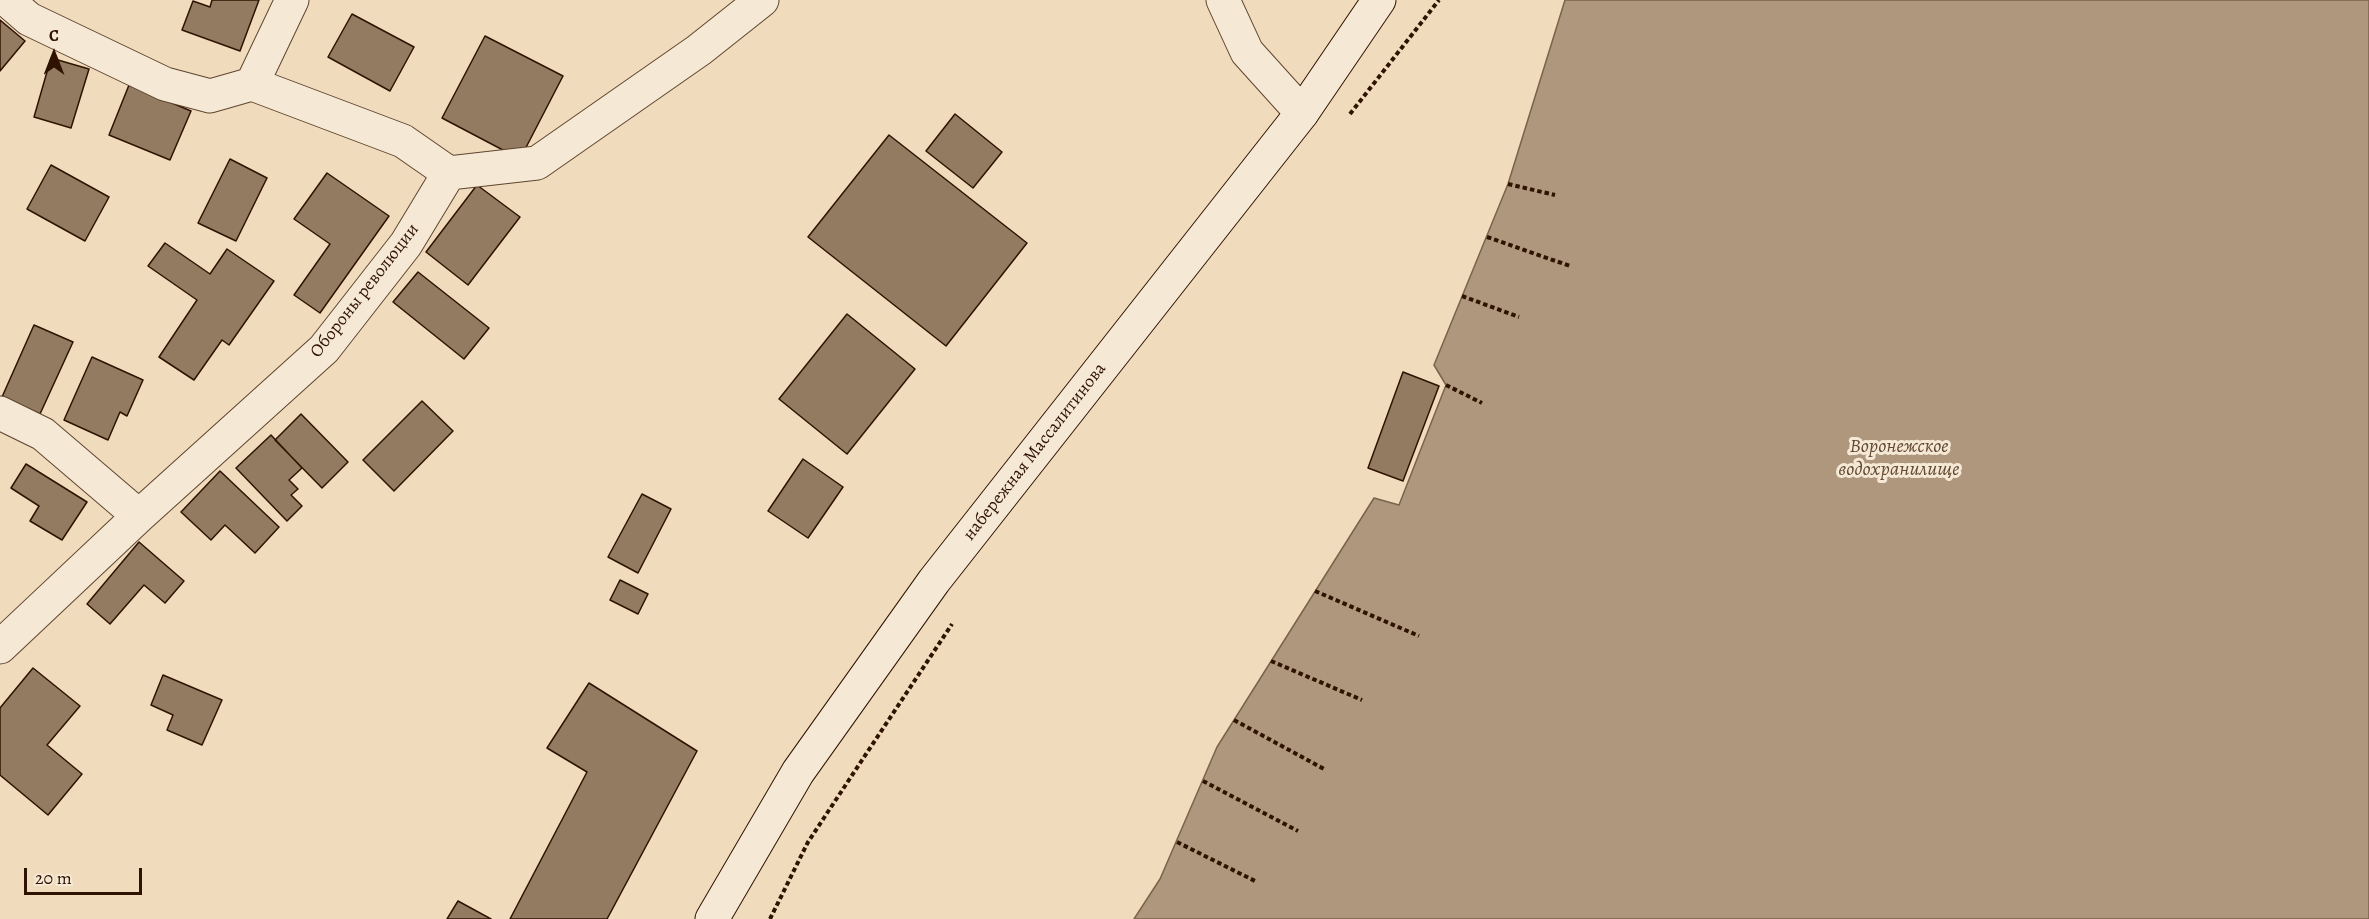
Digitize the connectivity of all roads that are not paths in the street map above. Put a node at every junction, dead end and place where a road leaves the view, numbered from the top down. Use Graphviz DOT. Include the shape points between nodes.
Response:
graph roads {
  1 [pos="7,0"];
  2 [pos="292,0"];
  3 [pos="762,0"];
  4 [pos="1223,0"];
  5 [pos="1379,0"];
  6 [pos="252,84"];
  7 [pos="1302,113"];
  8 [pos="449,173"];
  9 [pos="0,413"];
  10 [pos="140,516"];
  11 [pos="0,647"];
  12 [pos="712,919"];
  1 -- 6 [label="street" via="30,19 165,84 210,96"];
  2 -- 6 [label="street"];
  3 -- 8 [label="street" via="699,50 537,163"];
  4 -- 7 [label="street" via="1247,52"];
  5 -- 7 [label="street, набережная Массалитинова"];
  6 -- 8 [label="street" via="403,141"];
  7 -- 12 [label="street, набережная Массалитинова" via="934,581 798,772"];
  8 -- 10 [label="street, Обороны революции" via="406,244 324,349"];
  9 -- 10 [label="street" via="43,434"];
  10 -- 11 [label="street, Обороны революции"];
}
